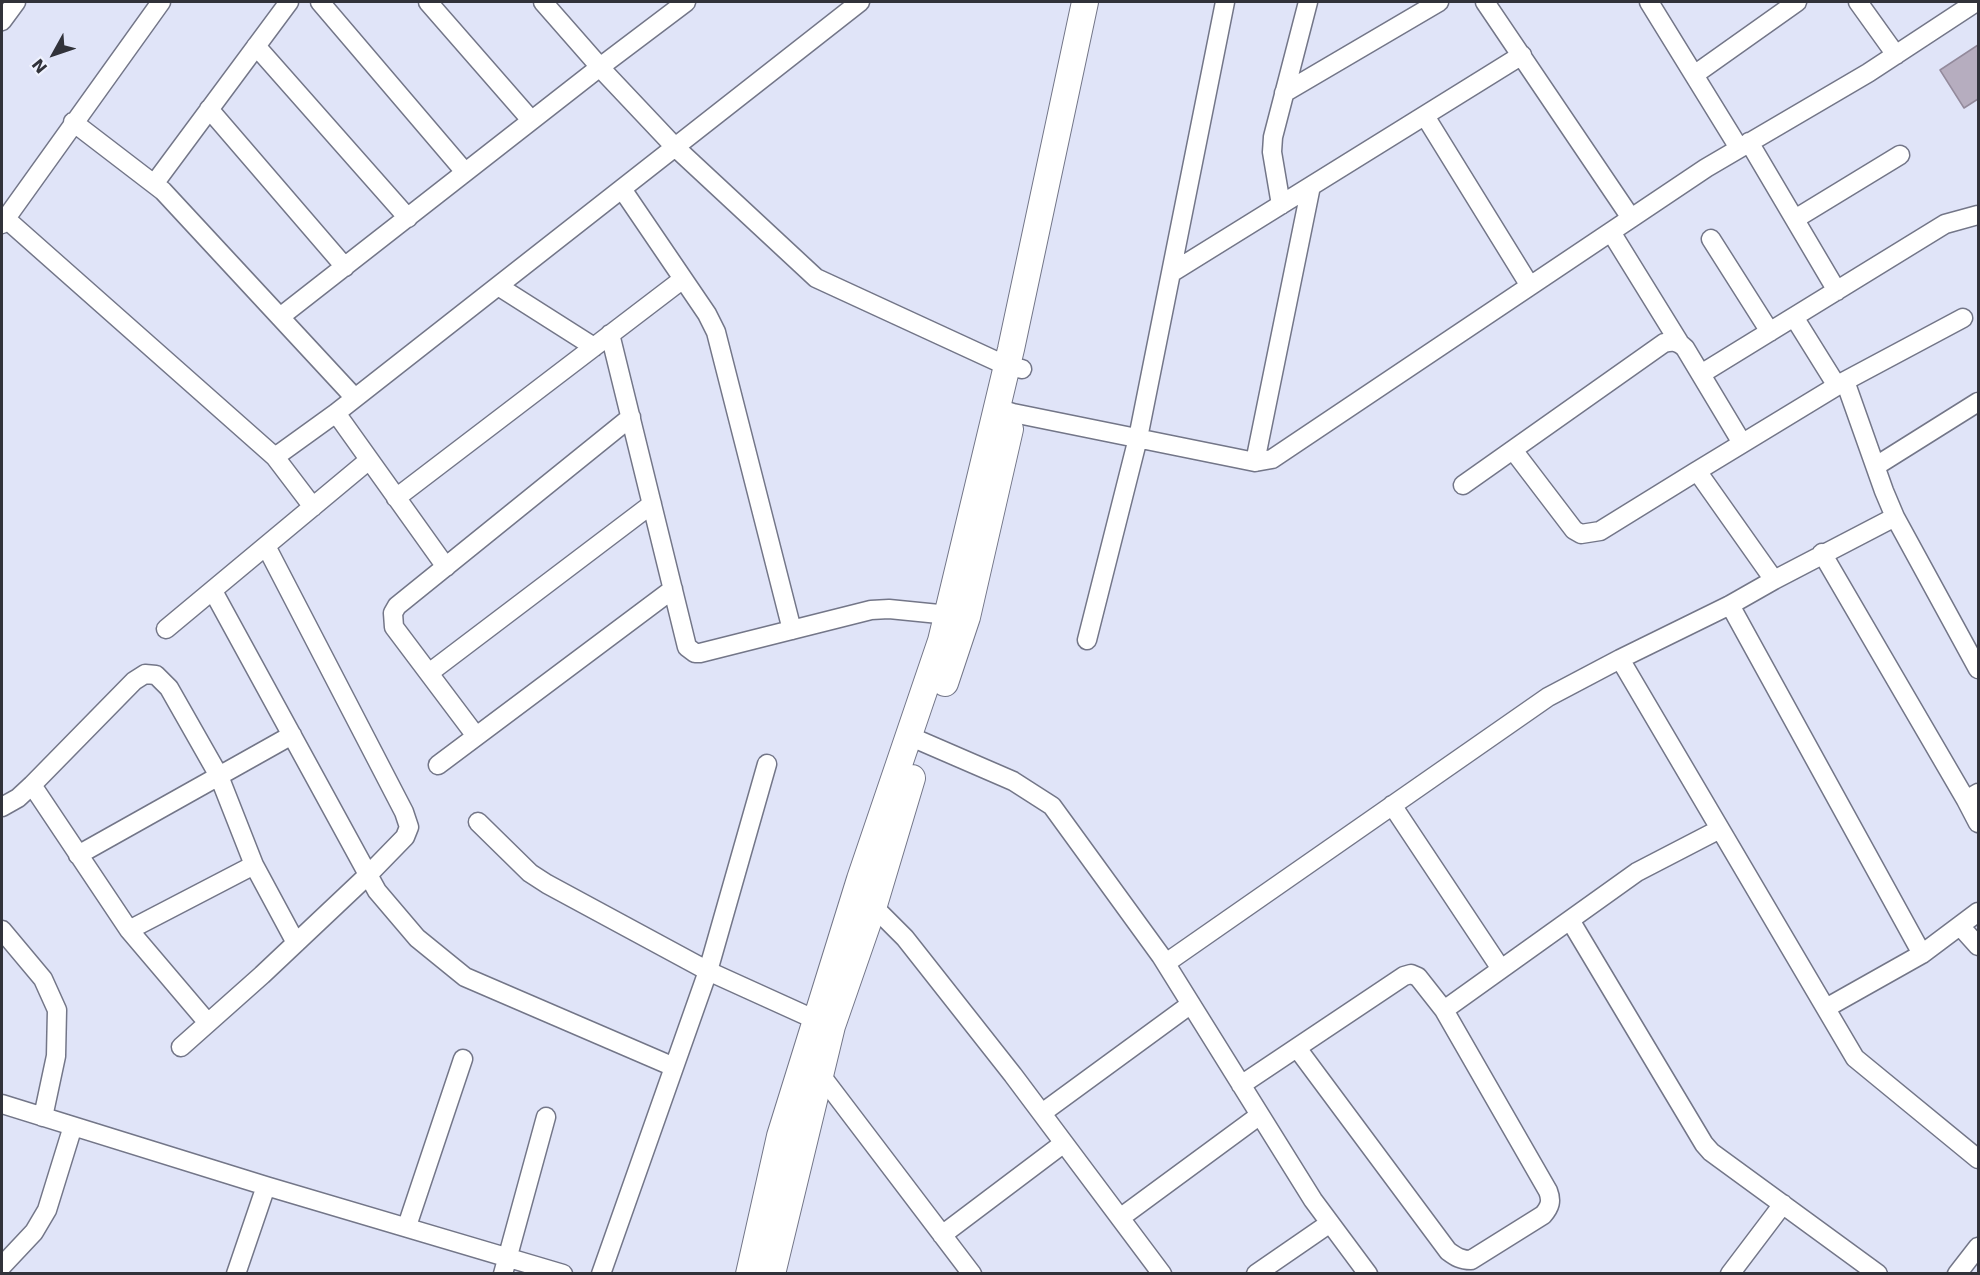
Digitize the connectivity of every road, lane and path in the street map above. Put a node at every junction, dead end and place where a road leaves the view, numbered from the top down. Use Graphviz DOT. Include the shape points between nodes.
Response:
graph roads {
  1 [pos="16,2"];
  2 [pos="161,2"];
  3 [pos="289,2"];
  4 [pos="320,2"];
  5 [pos="428,2"];
  6 [pos="546,2"];
  7 [pos="686,2"];
  8 [pos="860,2"];
  9 [pos="1085,2"];
  10 [pos="1101,2"];
  11 [pos="1225,2"];
  12 [pos="1308,2"];
  13 [pos="1439,2"];
  14 [pos="1485,2"];
  15 [pos="1649,2"];
  16 [pos="1797,2"];
  17 [pos="1858,2"];
  18 [pos="1976,2"];
  19 [pos="2,21"];
  20 [pos="256,46"];
  21 [pos="1522,55"];
  22 [pos="1896,55"];
  23 [pos="600,67"];
  24 [pos="1694,75"];
  25 [pos="1284,93"];
  26 [pos="209,109"];
  27 [pos="1425,116"];
  28 [pos="531,120"];
  29 [pos="73,122"];
  30 [pos="1744,145"];
  31 [pos="675,147"];
  32 [pos="1900,155"];
  33 [pos="465,172"];
  34 [pos="154,184"];
  35 [pos="1311,186"];
  36 [pos="622,189"];
  37 [pos="1281,205"];
  38 [pos="1978,215"];
  39 [pos="408,218"];
  40 [pos="1631,218"];
  41 [pos="1795,219"];
  42 [pos="3,221"];
  43 [pos="1611,232"];
  44 [pos="1711,239"];
  45 [pos="345,267"];
  46 [pos="1171,273"];
  47 [pos="683,279"];
  48 [pos="498,286"];
  49 [pos="1530,286"];
  50 [pos="1837,291"];
  51 [pos="280,317"];
  52 [pos="1794,317"];
  53 [pos="1963,318"];
  54 [pos="1770,332"];
  55 [pos="610,334"];
  56 [pos="1679,342"];
  57 [pos="594,347"];
  58 [pos="1015,368"];
  59 [pos="1701,374"];
  60 [pos="1841,383"];
  61 [pos="356,398"];
  62 [pos="1978,402"];
  63 [pos="1005,410"];
  64 [pos="336,413"];
  65 [pos="631,417"];
  66 [pos="1138,438"];
  67 [pos="1742,443"];
  68 [pos="1513,450"];
  69 [pos="275,458"];
  70 [pos="369,460"];
  71 [pos="1255,462"];
  72 [pos="1877,469"];
  73 [pos="1696,471"];
  74 [pos="1463,485"];
  75 [pos="396,498"];
  76 [pos="652,504"];
  77 [pos="313,507"];
  78 [pos="1895,517"];
  79 [pos="266,546"];
  80 [pos="1822,553"];
  81 [pos="446,567"];
  82 [pos="1774,580"];
  83 [pos="673,589"];
  84 [pos="213,591"];
  85 [pos="1730,605"];
  86 [pos="954,627"];
  87 [pos="166,629"];
  88 [pos="792,630"];
  89 [pos="1087,640"];
  90 [pos="1620,659"];
  91 [pos="1978,669"];
  92 [pos="429,674"];
  93 [pos="292,735"];
  94 [pos="476,736"];
  95 [pos="916,739"];
  96 [pos="767,764"];
  97 [pos="438,765"];
  98 [pos="219,776"];
  99 [pos="32,785"];
  100 [pos="1972,796"];
  101 [pos="1392,805"];
  102 [pos="2,807"];
  103 [pos="478,822"];
  104 [pos="1978,824"];
  105 [pos="1720,829"];
  106 [pos="78,855"];
  107 [pos="254,865"];
  108 [pos="368,875"];
  109 [pos="865,898"];
  110 [pos="1978,912"];
  111 [pos="1570,920"];
  112 [pos="1960,926"];
  113 [pos="2,930"];
  114 [pos="129,930"];
  115 [pos="296,943"];
  116 [pos="1978,946"];
  117 [pos="1922,954"];
  118 [pos="1166,963"];
  119 [pos="1501,969"];
  120 [pos="708,971"];
  121 [pos="1191,1004"];
  122 [pos="1826,1008"];
  123 [pos="1444,1010"];
  124 [pos="816,1020"];
  125 [pos="208,1023"];
  126 [pos="181,1047"];
  127 [pos="1297,1048"];
  128 [pos="805,1055"];
  129 [pos="463,1059"];
  130 [pos="674,1067"];
  131 [pos="821,1075"];
  132 [pos="1241,1085"];
  133 [pos="2,1104"];
  134 [pos="1042,1113"];
  135 [pos="1260,1115"];
  136 [pos="43,1117"];
  137 [pos="546,1118"];
  138 [pos="73,1126"];
  139 [pos="1064,1143"];
  140 [pos="1978,1159"];
  141 [pos="266,1186"];
  142 [pos="1783,1204"];
  143 [pos="1120,1218"];
  144 [pos="1330,1223"];
  145 [pos="406,1226"];
  146 [pos="942,1235"];
  147 [pos="1978,1247"];
  148 [pos="505,1265"];
  149 [pos="2,1266"];
  150 [pos="236,1274"];
  151 [pos="562,1274"];
  152 [pos="601,1274"];
  153 [pos="749,1274"];
  154 [pos="772,1274"];
  155 [pos="972,1274"];
  156 [pos="1162,1274"];
  157 [pos="1256,1274"];
  158 [pos="1368,1274"];
  159 [pos="1730,1274"];
  160 [pos="1878,1274"];
  161 [pos="1957,1274"];
  1 -- 19 [label="street"];
  2 -- 29 [label="street"];
  3 -- 20 [label="street"];
  4 -- 33 [label="street"];
  5 -- 28 [label="street"];
  6 -- 23 [label="street"];
  7 -- 23 [label="street"];
  8 -- 31 [label="street"];
  9 -- 58 [label="street"];
  10 -- 58 [label="street"];
  11 -- 46 [label="street"];
  12 -- 25 [label="street"];
  13 -- 25 [label="street"];
  14 -- 21 [label="street"];
  15 -- 24 [label="street"];
  16 -- 24 [label="street"];
  17 -- 22 [label="street"];
  18 -- 22 [label="street"];
  20 -- 26 [label="street"];
  20 -- 39 [label="street"];
  21 -- 27 [label="street"];
  21 -- 40 [label="street"];
  22 -- 30 [label="street"];
  23 -- 28 [label="street"];
  23 -- 31 [label="street"];
  24 -- 30 [label="street"];
  25 -- 37 [label="street" via="1272,145"];
  26 -- 34 [label="street"];
  26 -- 45 [label="street"];
  27 -- 35 [label="street"];
  27 -- 49 [label="street"];
  28 -- 33 [label="street"];
  29 -- 34 [label="street"];
  29 -- 42 [label="street"];
  30 -- 40 [label="street"];
  30 -- 41 [label="street"];
  31 -- 36 [label="street"];
  31 -- 58 [label="street" via="816,278"];
  32 -- 41 [label="street"];
  33 -- 39 [label="street"];
  34 -- 51 [label="street"];
  35 -- 37 [label="street"];
  35 -- 71 [label="street"];
  36 -- 47 [label="street"];
  36 -- 48 [label="street"];
  37 -- 46 [label="street"];
  38 -- 50 [label="street" via="1945,224"];
  39 -- 45 [label="street"];
  40 -- 43 [label="street"];
  41 -- 50 [label="street"];
  42 -- 69 [label="street"];
  43 -- 49 [label="street"];
  43 -- 56 [label="street"];
  44 -- 54 [label="street"];
  45 -- 51 [label="street"];
  46 -- 66 [label="street"];
  47 -- 55 [label="street"];
  47 -- 88 [label="street" via="716,332"];
  48 -- 57 [label="street"];
  48 -- 61 [label="street"];
  49 -- 71 [label="street" via="1281,453"];
  50 -- 52 [label="street"];
  51 -- 61 [label="street"];
  52 -- 54 [label="street"];
  52 -- 60 [label="street"];
  53 -- 60 [label="street"];
  54 -- 59 [label="street"];
  55 -- 57 [label="street"];
  55 -- 65 [label="street"];
  56 -- 59 [label="street"];
  56 -- 68 [label="street" via="1664,344"];
  57 -- 75 [label="street"];
  58 -- 63 [label="street"];
  59 -- 67 [label="street"];
  60 -- 67 [label="street"];
  60 -- 72 [label="street"];
  61 -- 64 [label="street"];
  62 -- 72 [label="street"];
  63 -- 66 [label="street"];
  63 -- 86 [label="street"];
  64 -- 69 [label="street"];
  64 -- 70 [label="street"];
  65 -- 76 [label="street"];
  65 -- 81 [label="street"];
  66 -- 71 [label="street"];
  66 -- 89 [label="street"];
  67 -- 73 [label="street"];
  68 -- 73 [label="street" via="1581,534 1600,531"];
  68 -- 74 [label="street"];
  69 -- 77 [label="street"];
  70 -- 75 [label="street"];
  70 -- 77 [label="street"];
  72 -- 78 [label="street"];
  73 -- 82 [label="street"];
  75 -- 81 [label="street"];
  76 -- 83 [label="street"];
  76 -- 92 [label="street"];
  77 -- 79 [label="street"];
  78 -- 80 [label="street"];
  78 -- 91 [label="street"];
  79 -- 84 [label="street"];
  79 -- 108 [label="street" via="409,827 405,837"];
  80 -- 82 [label="street"];
  80 -- 100 [label="street"];
  81 -- 92 [label="street" via="393,614 394,627"];
  82 -- 85 [label="street"];
  83 -- 88 [label="street" via="687,647 694,653"];
  83 -- 94 [label="street"];
  84 -- 87 [label="street"];
  84 -- 93 [label="street"];
  85 -- 90 [label="street"];
  85 -- 117 [label="street"];
  86 -- 88 [label="street" via="881,609"];
  86 -- 95 [label="street"];
  90 -- 101 [label="street" via="1548,697"];
  90 -- 105 [label="street"];
  92 -- 94 [label="street"];
  93 -- 98 [label="street"];
  93 -- 108 [label="street"];
  94 -- 97 [label="street"];
  95 -- 109 [label="street"];
  95 -- 118 [label="street" via="1012,781 1052,807"];
  96 -- 120 [label="street"];
  98 -- 99 [label="street" via="169,688 156,675 145,674"];
  98 -- 106 [label="street"];
  98 -- 107 [label="street"];
  99 -- 102 [label="street"];
  99 -- 106 [label="street"];
  100 -- 104 [label="street"];
  101 -- 118 [label="street"];
  101 -- 119 [label="street"];
  103 -- 120 [label="street" via="538,879"];
  105 -- 111 [label="street" via="1646,867"];
  105 -- 122 [label="street"];
  106 -- 114 [label="street"];
  107 -- 114 [label="street"];
  107 -- 115 [label="street"];
  108 -- 115 [label="street"];
  108 -- 130 [label="street" via="417,938 465,977"];
  109 -- 124 [label="street"];
  109 -- 131 [label="street"];
  109 -- 134 [label="street" via="905,938"];
  110 -- 112 [label="street"];
  111 -- 119 [label="street"];
  111 -- 142 [label="street" via="1699,1138 1711,1152"];
  112 -- 116 [label="street"];
  112 -- 117 [label="street"];
  113 -- 136 [label="street" via="43,979 57,1010 56,1056"];
  114 -- 125 [label="street"];
  115 -- 125 [label="street"];
  117 -- 122 [label="street"];
  118 -- 121 [label="street"];
  119 -- 123 [label="street"];
  120 -- 124 [label="street"];
  120 -- 130 [label="street"];
  121 -- 132 [label="street"];
  121 -- 134 [label="street"];
  122 -- 140 [label="street" via="1855,1058"];
  123 -- 127 [label="street" via="1424,982 1411,974"];
  123 -- 127 [label="street" via="1551,1199 1543,1215 1472,1260 1463,1260 1448,1251"];
  124 -- 128 [label="street"];
  125 -- 126 [label="street"];
  127 -- 132 [label="street"];
  128 -- 131 [label="street"];
  128 -- 153 [label="street" via="778,1142"];
  129 -- 145 [label="street"];
  130 -- 152 [label="street"];
  131 -- 146 [label="street"];
  131 -- 154 [label="street"];
  132 -- 135 [label="street"];
  133 -- 136 [label="street"];
  134 -- 139 [label="street"];
  135 -- 143 [label="street"];
  135 -- 144 [label="street"];
  136 -- 138 [label="street"];
  137 -- 148 [label="street"];
  138 -- 141 [label="street"];
  138 -- 149 [label="street" via="47,1210 34,1232"];
  139 -- 143 [label="street"];
  139 -- 146 [label="street"];
  141 -- 145 [label="street"];
  141 -- 150 [label="street"];
  142 -- 159 [label="street"];
  142 -- 160 [label="street"];
  143 -- 156 [label="street"];
  144 -- 157 [label="street"];
  144 -- 158 [label="street"];
  145 -- 148 [label="street"];
  146 -- 155 [label="street"];
  147 -- 161 [label="street"];
  148 -- 151 [label="street"];
}
